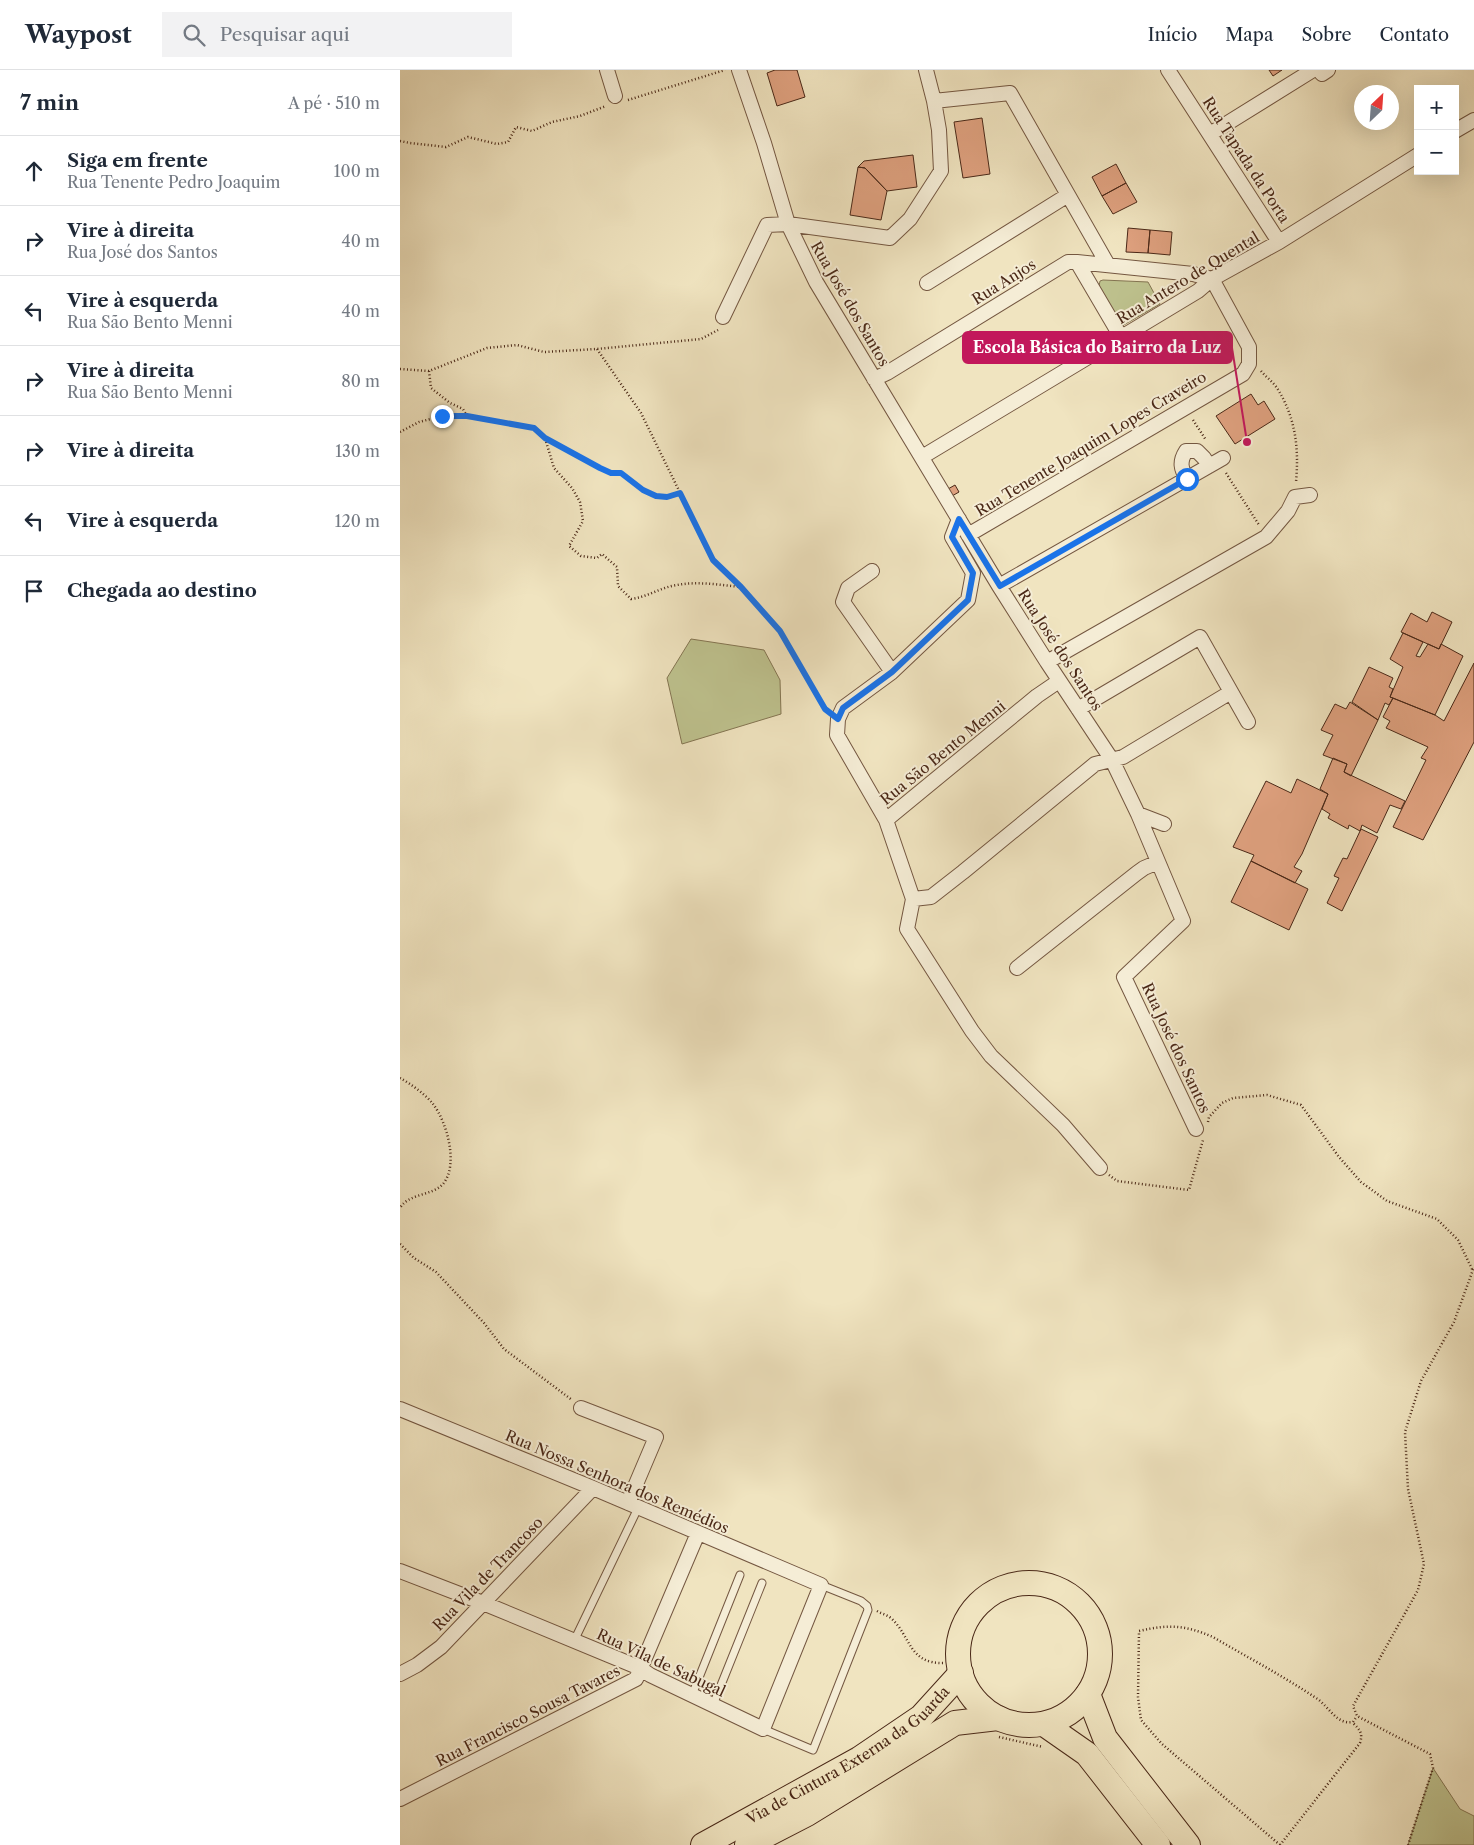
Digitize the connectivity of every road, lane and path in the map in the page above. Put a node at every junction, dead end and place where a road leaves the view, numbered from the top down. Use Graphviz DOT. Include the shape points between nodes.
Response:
graph roads {
  1 [pos="606,70"];
  2 [pos="725,70"];
  3 [pos="739,70"];
  4 [pos="926,70"];
  5 [pos="1168,70"];
  6 [pos="1313,70"];
  7 [pos="1319,70"];
  8 [pos="1328,70"];
  9 [pos="616,101"];
  10 [pos="934,101"];
  11 [pos="1474,120"];
  12 [pos="1457,130"];
  13 [pos="1210,134"];
  14 [pos="400,141"];
  15 [pos="1414,158"];
  16 [pos="1068,196"];
  17 [pos="788,224"];
  18 [pos="1279,242"];
  19 [pos="1077,262"];
  20 [pos="1108,265"];
  21 [pos="1212,279"];
  22 [pos="926,283"];
  23 [pos="723,317"];
  24 [pos="1121,337"];
  25 [pos="597,349"];
  26 [pos="1249,364"];
  27 [pos="400,369"];
  28 [pos="429,371"];
  29 [pos="874,379"];
  30 [pos="467,416"];
  31 [pos="400,432"];
  32 [pos="545,438"];
  33 [pos="922,456"];
  34 [pos="1223,458"];
  35 [pos="1209,466"];
  36 [pos="1187,479"];
  37 [pos="1239,492"];
  38 [pos="680,493"];
  39 [pos="1310,495"];
  40 [pos="1295,497"];
  41 [pos="959,519"];
  42 [pos="968,535"];
  43 [pos="1266,537"];
  44 [pos="872,571"];
  45 [pos="1000,586"];
  46 [pos="741,587"];
  47 [pos="1047,662"];
  48 [pos="892,672"];
  49 [pos="1060,681"];
  50 [pos="1231,692"];
  51 [pos="1078,709"];
  52 [pos="838,719"];
  53 [pos="1248,722"];
  54 [pos="1112,760"];
  55 [pos="1138,814"];
  56 [pos="886,820"];
  57 [pos="1164,824"];
  58 [pos="1158,862"];
  59 [pos="913,899"];
  60 [pos="1017,968"];
  61 [pos="400,1078"];
  62 [pos="1202,1130"];
  63 [pos="1100,1168"];
  64 [pos="400,1208"];
  65 [pos="400,1244"];
  66 [pos="1473,1268"];
  67 [pos="581,1408"];
  68 [pos="400,1409"];
  69 [pos="593,1488"];
  70 [pos="633,1506"];
  71 [pos="698,1533"];
  72 [pos="400,1571"];
  73 [pos="740,1575"];
  74 [pos="762,1584"];
  75 [pos="821,1585"];
  76 [pos="482,1603"];
  77 [pos="867,1606"];
  78 [pos="574,1641"];
  79 [pos="640,1668"];
  80 [pos="960,1668"];
  81 [pos="400,1674"];
  82 [pos="1088,1694"];
  83 [pos="692,1695"];
  84 [pos="713,1705"];
  85 [pos="1357,1716"];
  86 [pos="1353,1722"];
  87 [pos="1044,1724"];
  88 [pos="996,1727"];
  89 [pos="763,1728"];
  90 [pos="1052,1749"];
  91 [pos="400,1799"];
  92 [pos="703,1845"];
  93 [pos="747,1845"];
  94 [pos="1158,1845"];
  95 [pos="1188,1845"];
  96 [pos="1280,1845"];
  97 [pos="1408,1845"];
  1 -- 9 [label="street"];
  2 -- 9 [label="path"];
  3 -- 17 [label="street, Rua José dos Santos"];
  4 -- 10 [label="street"];
  5 -- 13 [label="street, Rua Tapada da Porta"];
  6 -- 13 [label="street"];
  7 -- 8 [label="street" via="1322,74"];
  9 -- 14 [label="path" via="532,131 516,127 508,142 497,144 468,137 446,147"];
  10 -- 16 [label="street" via="1010,93"];
  10 -- 17 [label="street" via="941,171 910,219 890,238"];
  11 -- 12 [label="street"];
  13 -- 18 [label="street, Rua Tapada da Porta"];
  15 -- 18 [label="street, Rua Antero de Quental"];
  16 -- 20 [label="street"];
  16 -- 22 [label="street"];
  17 -- 23 [label="street" via="767,225"];
  17 -- 29 [label="street, Rua José dos Santos" via="816,282"];
  18 -- 21 [label="street, Rua Antero de Quental"];
  19 -- 20 [label="street"];
  19 -- 24 [label="street"];
  19 -- 29 [label="street, Rua Anjos" via="1068,262"];
  20 -- 21 [label="street" via="1194,274"];
  21 -- 24 [label="street, Rua Antero de Quental" via="1198,291"];
  21 -- 26 [label="street" via="1249,347"];
  23 -- 25 [label="path" via="718,330 702,340"];
  24 -- 33 [label="street, Rua Antero de Quental"];
  25 -- 28 [label="path" via="544,352 517,345 487,348"];
  25 -- 38 [label="path" via="641,414"];
  26 -- 40 [label="path" via="1277,388 1291,419 1298,445"];
  26 -- 42 [label="street, Rua Tenente Joaquim Lopes Craveiro" via="1243,374"];
  27 -- 28 [label="path"];
  28 -- 30 [label="path" via="431,388 463,409"];
  29 -- 33 [label="street, Rua José dos Santos"];
  30 -- 31 [label="path" via="442,416 419,422"];
  30 -- 32 [label="path" via="534,428"];
  32 -- 38 [label="path" via="600,468 621,473 656,496"];
  32 -- 46 [label="path" via="554,468 580,502 583,522 569,546 580,556 597,558 602,554 617,567 618,586 632,599 675,585 703,583"];
  33 -- 41 [label="street, Rua José dos Santos"];
  34 -- 35 [label="street"];
  35 -- 36 [label="street"];
  35 -- 36 [label="street" via="1197,451 1186,451 1181,458 1181,470"];
  36 -- 45 [label="street"];
  37 -- 43 [label="path"];
  38 -- 46 [label="path" via="713,560"];
  39 -- 40 [label="street"];
  40 -- 43 [label="street" via="1288,511"];
  41 -- 42 [label="street, Rua José dos Santos"];
  41 -- 48 [label="street" via="952,537 973,573 968,600"];
  42 -- 45 [label="street, Rua José dos Santos"];
  43 -- 47 [label="street"];
  44 -- 48 [label="street" via="848,588 842,602"];
  45 -- 47 [label="street, Rua José dos Santos"];
  46 -- 52 [label="path" via="780,631 825,709"];
  47 -- 49 [label="street, Rua José dos Santos"];
  48 -- 52 [label="street" via="843,708"];
  49 -- 51 [label="street, Rua José dos Santos"];
  49 -- 56 [label="street, Rua São Bento Menni" via="1037,696"];
  50 -- 51 [label="street" via="1200,637"];
  50 -- 53 [label="street"];
  50 -- 54 [label="street" via="1123,757"];
  51 -- 54 [label="street, Rua José dos Santos"];
  52 -- 56 [label="street, Rua São Bento Menni" via="837,735"];
  54 -- 55 [label="street, Rua José dos Santos"];
  54 -- 59 [label="street" via="1095,764 931,897"];
  55 -- 57 [label="street"];
  55 -- 58 [label="street, Rua José dos Santos"];
  56 -- 59 [label="street"];
  58 -- 60 [label="street" via="1136,873"];
  58 -- 62 [label="street, Rua José dos Santos" via="1183,922 1124,977"];
  59 -- 63 [label="street" via="907,929 972,1031 991,1056 1063,1125"];
  61 -- 64 [label="path" via="433,1104 444,1122 450,1153 450,1170 442,1184"];
  62 -- 63 [label="path" via="1189,1190 1117,1181"];
  62 -- 66 [label="path" via="1209,1116 1232,1098 1267,1095 1302,1105 1361,1182 1388,1201 1437,1219 1458,1240"];
  65 -- 67 [label="path" via="436,1272 484,1322 504,1350"];
  66 -- 85 [label="path" via="1454,1322 1421,1381 1405,1432 1408,1490 1424,1564 1418,1590 1354,1706"];
  67 -- 70 [label="street" via="656,1438"];
  68 -- 69 [label="street, Rua Nossa Senhora dos Remédios"];
  69 -- 70 [label="street, Rua Nossa Senhora dos Remédios"];
  69 -- 76 [label="street, Rua Vila de Trancoso"];
  70 -- 71 [label="street, Rua Nossa Senhora dos Remédios"];
  70 -- 78 [label="lane"];
  71 -- 75 [label="street, Rua Nossa Senhora dos Remédios"];
  71 -- 79 [label="street, Rua Francisco Sousa Tavares"];
  72 -- 76 [label="street, Rua Vila de Sabugal"];
  73 -- 83 [label="lane"];
  74 -- 84 [label="lane"];
  75 -- 77 [label="lane"];
  75 -- 89 [label="street"];
  76 -- 78 [label="street, Rua Vila de Sabugal"];
  76 -- 81 [label="street, Rua Vila de Trancoso" via="441,1647"];
  77 -- 80 [label="path" via="893,1620 910,1648 923,1659"];
  77 -- 89 [label="lane" via="813,1750"];
  78 -- 79 [label="street, Rua Vila de Sabugal"];
  79 -- 83 [label="street, Rua Vila de Sabugal"];
  79 -- 91 [label="street, Rua Francisco Sousa Tavares" via="636,1679"];
  80 -- 82 [label="highway, Via de Cintura Externa da Guarda" via="959,1641 966,1620 979,1603 998,1590 1013,1585 1044,1584 1065,1593 1083,1607 1095,1627 1100,1650 1098,1673"];
  80 -- 88 [label="highway, Via de Cintura Externa da Guarda" via="969,1692"];
  80 -- 92 [label="highway, Via de Cintura Externa da Guarda" via="921,1717 859,1758"];
  82 -- 87 [label="highway, Via de Cintura Externa da Guarda" via="1076,1708"];
  82 -- 95 [label="highway" via="1105,1738"];
  83 -- 84 [label="street, Rua Vila de Sabugal"];
  84 -- 89 [label="street, Rua Vila de Sabugal"];
  85 -- 86 [label="path"];
  85 -- 97 [label="path" via="1430,1754 1433,1768"];
  86 -- 96 [label="path" via="1361,1731 1360,1743"];
  86 -- 96 [label="path" via="1340,1721 1318,1699 1213,1637 1176,1625 1139,1631 1141,1720 1162,1744"];
  87 -- 88 [label="highway, Via de Cintura Externa da Guarda"];
  87 -- 94 [label="highway" via="1087,1754"];
  88 -- 90 [label="path"];
  88 -- 93 [label="highway, Via de Cintura Externa da Guarda" via="956,1723 807,1814"];
}
